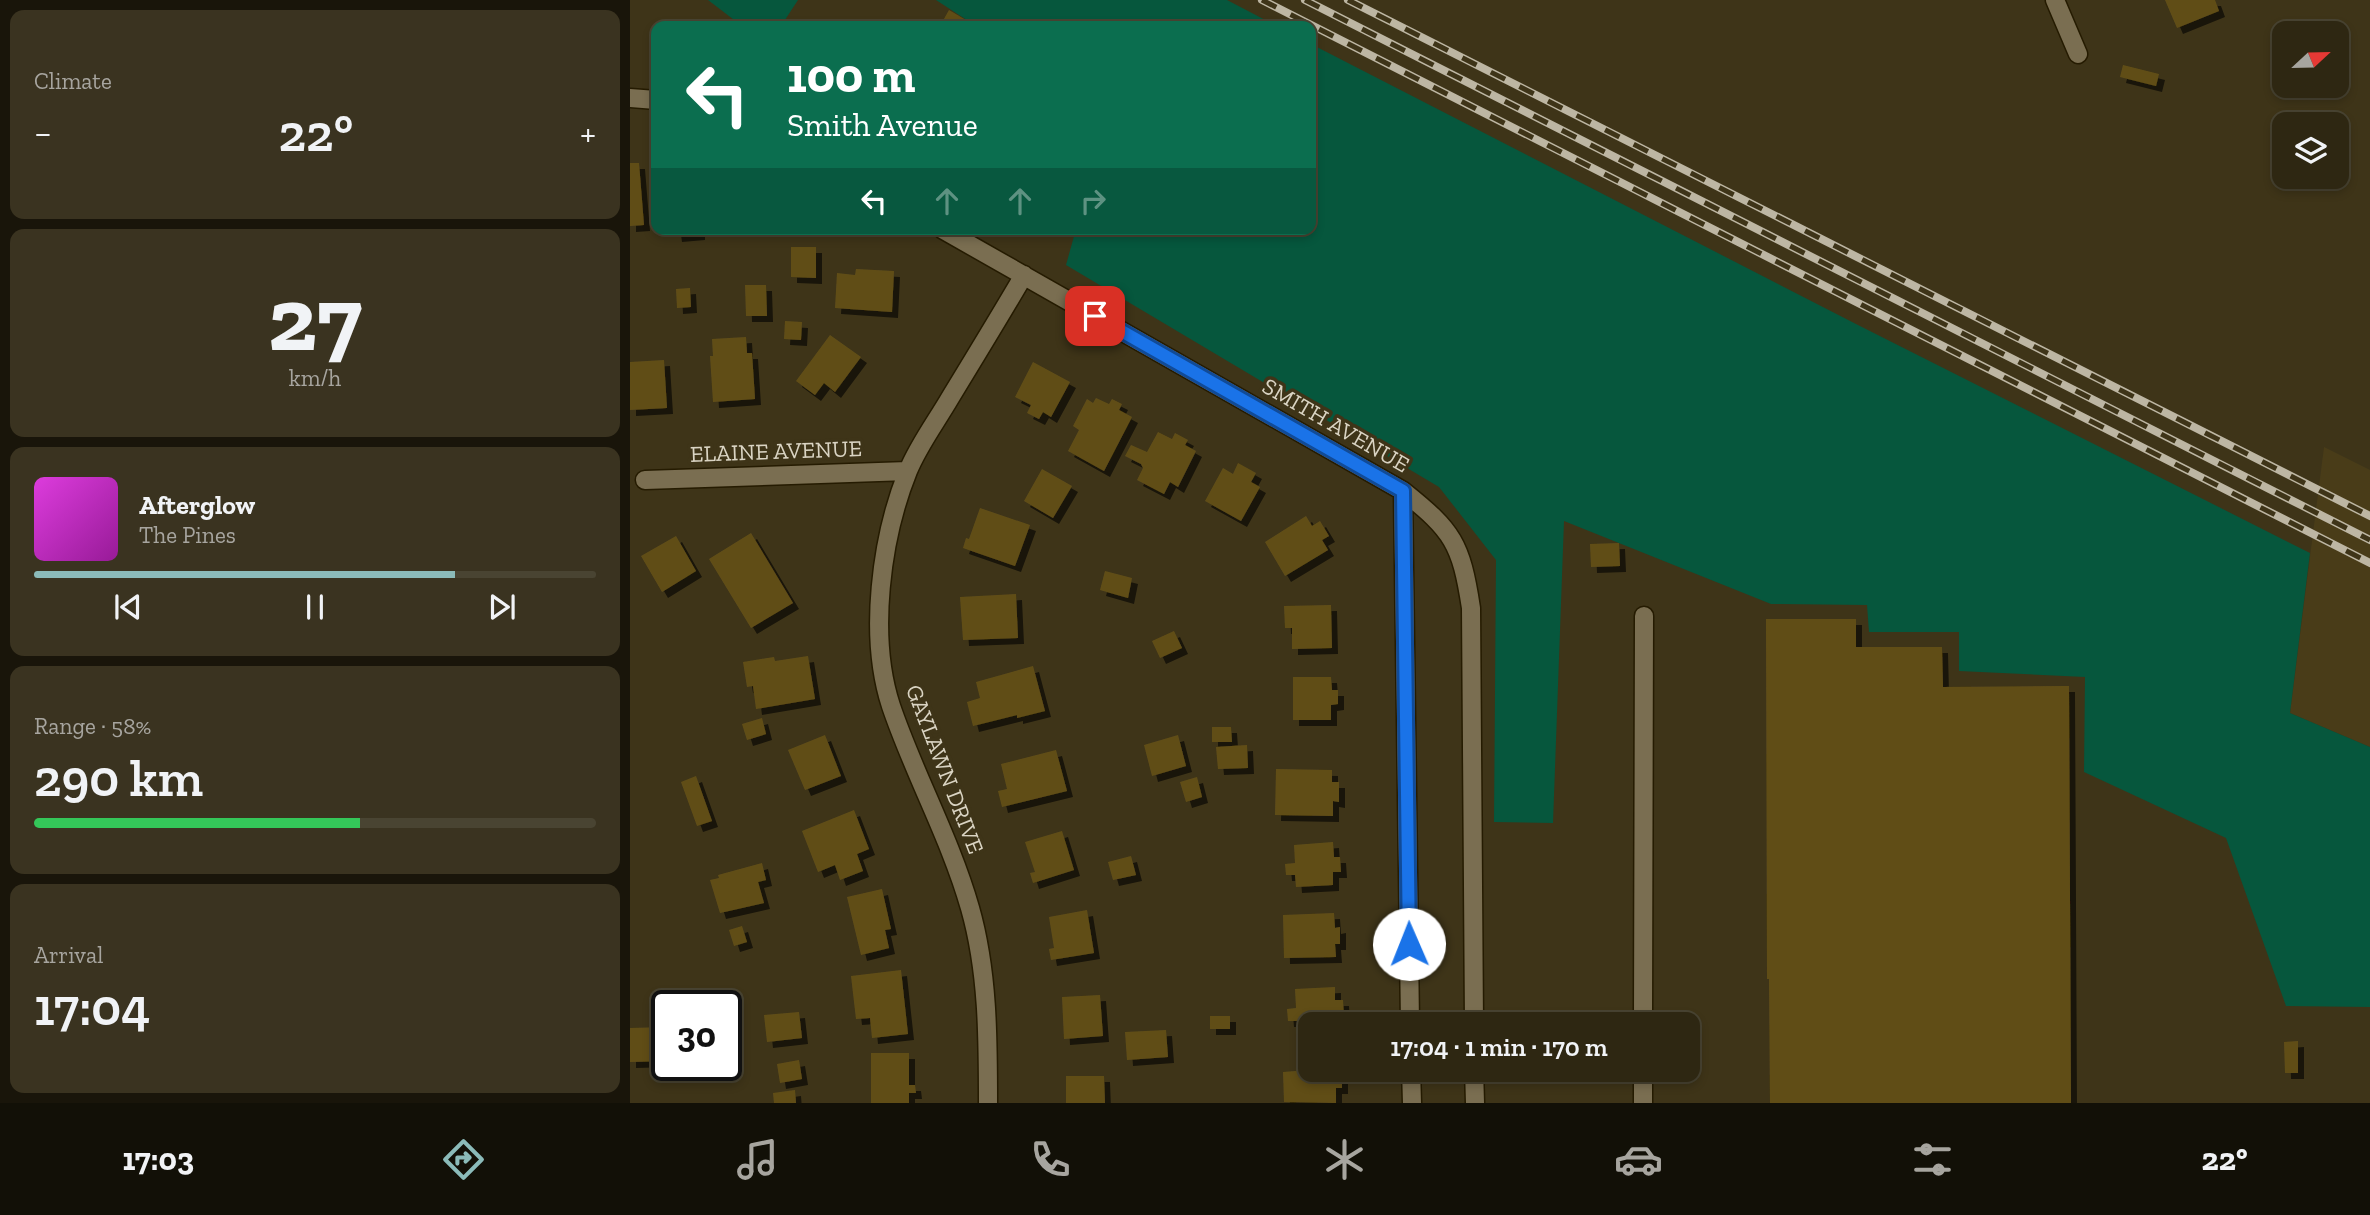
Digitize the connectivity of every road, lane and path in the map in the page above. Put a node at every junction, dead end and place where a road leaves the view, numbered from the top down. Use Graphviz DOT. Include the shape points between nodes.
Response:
graph roads {
  1 [pos="2055,0"];
  2 [pos="2078,54"];
  3 [pos="630,97"];
  4 [pos="651,99"];
  5 [pos="953,235"];
  6 [pos="1024,275"];
  7 [pos="908,471"];
  8 [pos="645,480"];
  9 [pos="1403,491"];
  10 [pos="1644,616"];
  11 [pos="1410,1012"];
  12 [pos="1474,1012"];
  13 [pos="1643,1012"];
  14 [pos="1411,1082"];
  15 [pos="1474,1082"];
  16 [pos="1643,1082"];
  17 [pos="988,1103"];
  18 [pos="1412,1103"];
  19 [pos="1475,1103"];
  20 [pos="1643,1103"];
  1 -- 2 [label="street"];
  3 -- 4 [label="street"];
  5 -- 6 [label="street, SMITH AVENUE"];
  6 -- 7 [label="street, GAYLAWN DRIVE"];
  6 -- 9 [label="street, SMITH AVENUE"];
  7 -- 8 [label="street, ELAINE AVENUE"];
  7 -- 17 [label="street, GAYLAWN DRIVE" via="884,562 881,658 891,704 971,910 983,974"];
  9 -- 11 [label="street"];
  9 -- 12 [label="street, SMITH AVENUE" via="1437,519 1456,544 1471,608"];
  10 -- 13 [label="street"];
  14 -- 18 [label="street"];
  15 -- 19 [label="street"];
  16 -- 20 [label="street"];
}
